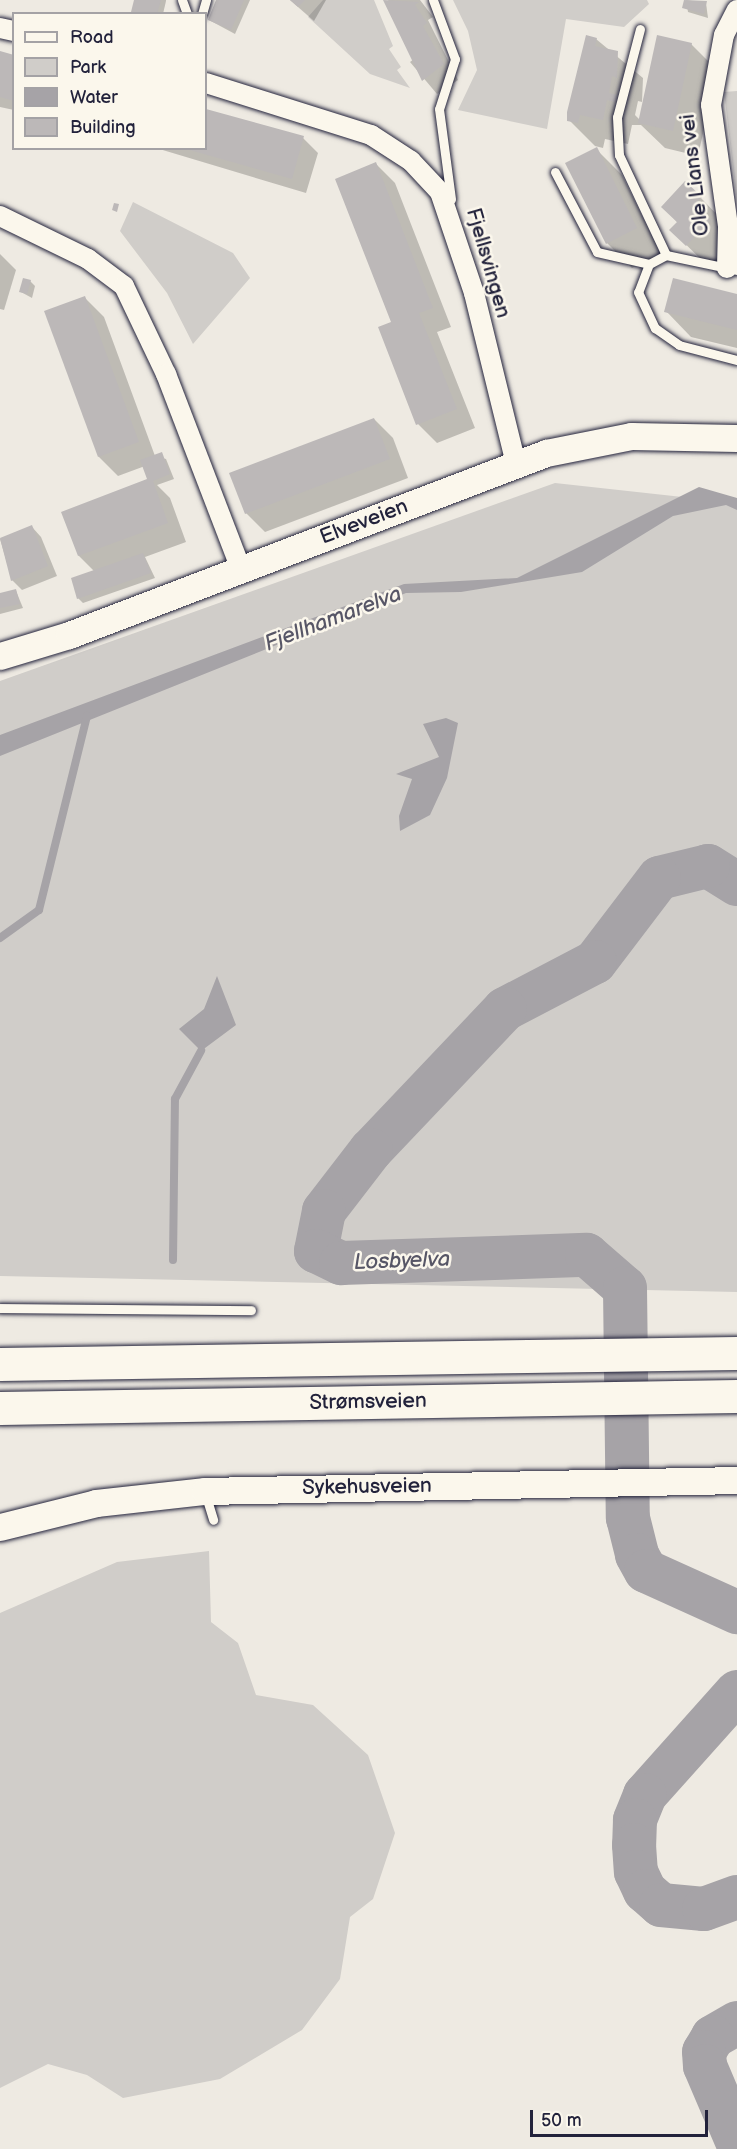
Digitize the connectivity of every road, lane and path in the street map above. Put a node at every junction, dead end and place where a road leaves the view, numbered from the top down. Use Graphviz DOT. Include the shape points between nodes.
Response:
graph roads {
  1 [pos="434,0"];
  2 [pos="737,10"];
  3 [pos="640,29"];
  4 [pos="207,83"];
  5 [pos="555,172"];
  6 [pos="0,216"];
  7 [pos="453,219"];
  8 [pos="666,255"];
  9 [pos="649,264"];
  10 [pos="732,269"];
  11 [pos="737,360"];
  12 [pos="737,438"];
  13 [pos="516,464"];
  14 [pos="241,569"];
  15 [pos="0,656"];
  16 [pos="0,1308"];
  17 [pos="251,1310"];
  18 [pos="0,1352"];
  19 [pos="737,1353"];
  20 [pos="291,1359"];
  21 [pos="0,1364"];
  22 [pos="737,1396"];
  23 [pos="438,1401"];
  24 [pos="0,1408"];
  25 [pos="0,1427"];
  26 [pos="737,1480"];
  27 [pos="205,1491"];
  28 [pos="213,1520"];
  29 [pos="0,1527"];
  1 -- 7 [label="lane" via="455,59 439,109"];
  2 -- 10 [label="street, Ole Lians vei" via="724,35 711,105"];
  3 -- 8 [label="lane" via="617,117 619,155"];
  4 -- 7 [label="street, Fjellsvingen" via="371,135 426,174"];
  5 -- 9 [label="lane" via="597,252"];
  6 -- 14 [label="street" via="88,259 124,286 166,374"];
  7 -- 13 [label="street, Fjellsvingen"];
  8 -- 9 [label="lane"];
  8 -- 10 [label="lane"];
  9 -- 11 [label="lane" via="638,292 655,328 679,345"];
  12 -- 13 [label="main road, Elveveien" via="608,438"];
  13 -- 14 [label="main road, Elveveien"];
  14 -- 15 [label="main road, Elveveien"];
  16 -- 17 [label="lane"];
  18 -- 20 [label="highway"];
  19 -- 20 [label="highway, Strømsveien"];
  20 -- 21 [label="highway, Strømsveien"];
  22 -- 23 [label="highway, Strømsveien"];
  23 -- 24 [label="highway, Strømsveien"];
  23 -- 25 [label="highway" via="184,1423"];
  26 -- 27 [label="main road, Sykehusveien"];
  27 -- 28 [label="lane"];
  27 -- 29 [label="main road, Sykehusveien" via="96,1503"];
}
